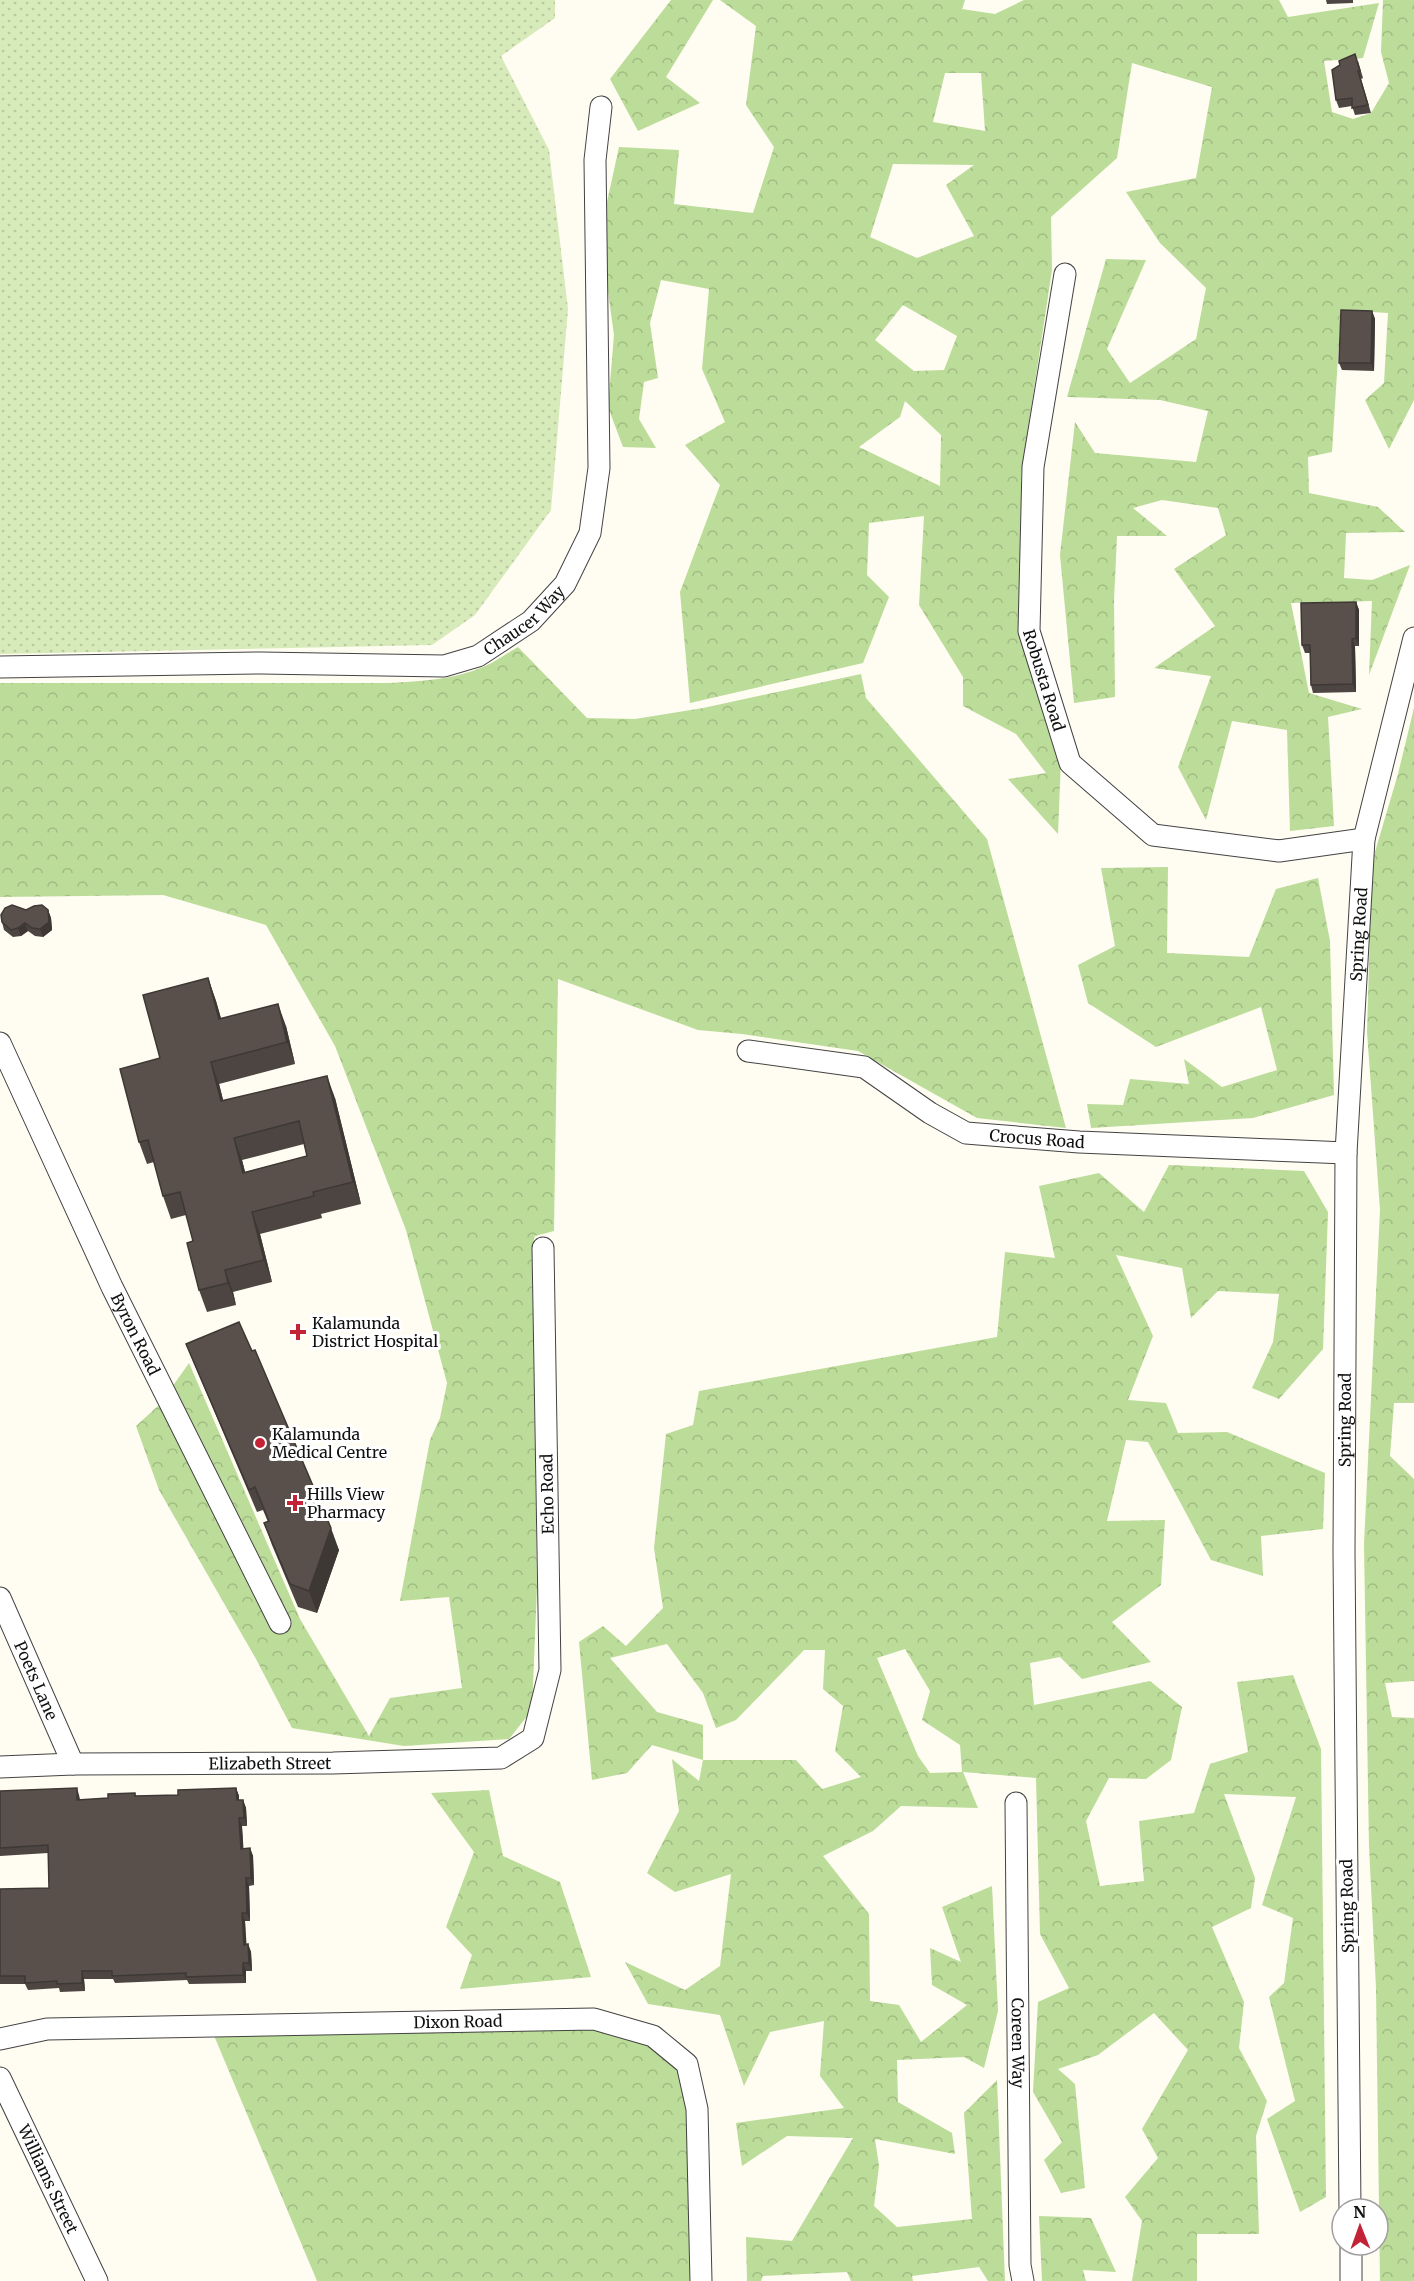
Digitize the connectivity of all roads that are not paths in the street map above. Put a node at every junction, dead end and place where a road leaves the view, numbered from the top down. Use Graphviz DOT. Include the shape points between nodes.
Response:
graph roads {
  1 [pos="601,107"];
  2 [pos="1065,274"];
  3 [pos="1414,638"];
  4 [pos="0,668"];
  5 [pos="1364,839"];
  6 [pos="0,1043"];
  7 [pos="748,1051"];
  8 [pos="1346,1153"];
  9 [pos="543,1248"];
  10 [pos="0,1598"];
  11 [pos="280,1623"];
  12 [pos="533,1738"];
  13 [pos="73,1764"];
  14 [pos="0,1767"];
  15 [pos="1017,1803"];
  16 [pos="0,2038"];
  17 [pos="0,2078"];
  18 [pos="1350,2197"];
  19 [pos="1351,2257"];
  20 [pos="97,2281"];
  21 [pos="701,2281"];
  22 [pos="1023,2281"];
  23 [pos="1351,2281"];
  1 -- 4 [label="street, Chaucer Way" via="595,160 599,468 590,533 565,584 531,621 478,656 444,666 261,663"];
  2 -- 5 [label="street, Robusta Road" via="1033,467 1029,631 1070,763 1152,835 1279,851"];
  3 -- 5 [label="street, Spring Road"];
  5 -- 8 [label="street, Spring Road"];
  6 -- 11 [label="street, Byron Road" via="112,1287"];
  7 -- 8 [label="street, Crocus Road" via="864,1067 966,1133 1079,1142"];
  8 -- 18 [label="street, Spring Road" via="1344,1564"];
  9 -- 12 [label="street, Echo Road" via="550,1670"];
  10 -- 13 [label="street, Poets Lane"];
  12 -- 13 [label="street, Elizabeth Street" via="501,1758"];
  13 -- 14 [label="street, Elizabeth Street"];
  15 -- 22 [label="street, Coreen Way"];
  16 -- 21 [label="street, Dixon Road" via="47,2029 594,2019 653,2036 687,2064 697,2109"];
  17 -- 20 [label="street, Williams Street"];
  19 -- 23 [label="street"];
}
